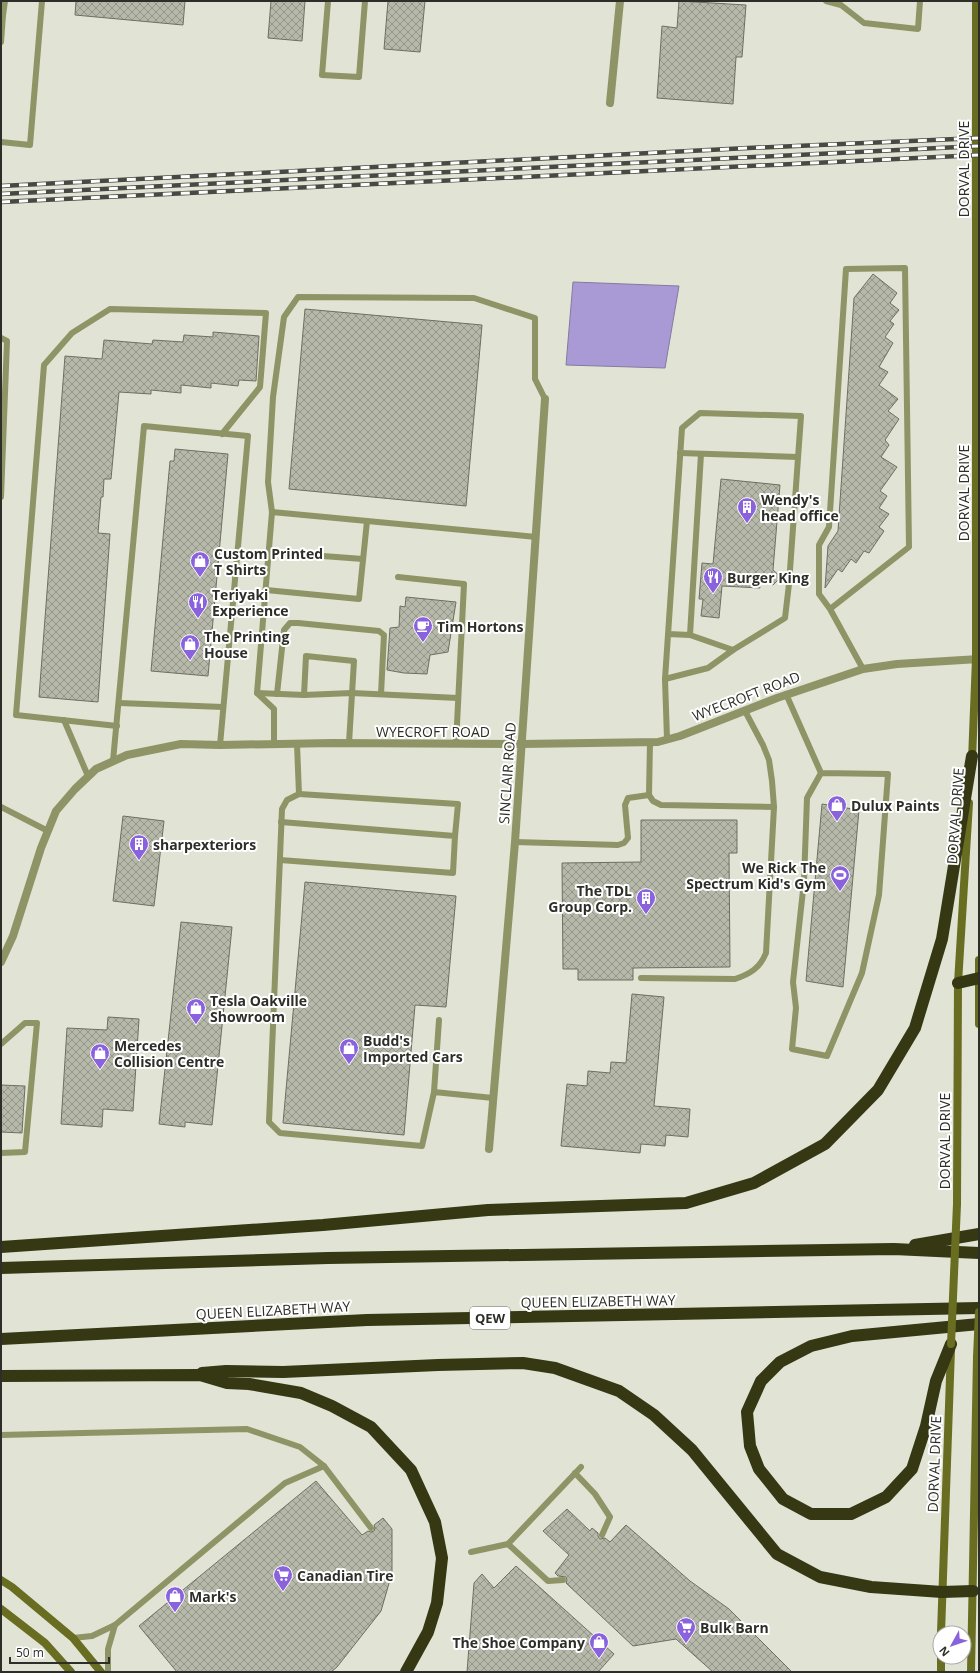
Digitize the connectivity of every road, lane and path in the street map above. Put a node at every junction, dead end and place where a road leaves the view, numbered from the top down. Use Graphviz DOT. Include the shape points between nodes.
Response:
graph roads {
  1 [pos="5,1"];
  2 [pos="42,1"];
  3 [pos="328,1"];
  4 [pos="365,1"];
  5 [pos="620,1"];
  6 [pos="826,1"];
  7 [pos="920,1"];
  8 [pos="976,1"];
  9 [pos="2,15"];
  10 [pos="1,42"];
  11 [pos="610,103"];
  12 [pos="1,142"];
  13 [pos="1,338"];
  14 [pos="545,398"];
  15 [pos="222,434"];
  16 [pos="680,453"];
  17 [pos="701,454"];
  18 [pos="797,457"];
  19 [pos="1,497"];
  20 [pos="272,512"];
  21 [pos="367,521"];
  22 [pos="536,538"];
  23 [pos="269,552"];
  24 [pos="363,559"];
  25 [pos="398,577"];
  26 [pos="266,590"];
  27 [pos="830,609"];
  28 [pos="668,634"];
  29 [pos="690,635"];
  30 [pos="733,650"];
  31 [pos="977,659"];
  32 [pos="863,669"];
  33 [pos="665,679"];
  34 [pos="257,693"];
  35 [pos="352,693"];
  36 [pos="277,694"];
  37 [pos="304,694"];
  38 [pos="381,694"];
  39 [pos="786,694"];
  40 [pos="458,698"];
  41 [pos="118,703"];
  42 [pos="223,707"];
  43 [pos="746,711"];
  44 [pos="64,720"];
  45 [pos="116,726"];
  46 [pos="667,739"];
  47 [pos="650,742"];
  48 [pos="349,743"];
  49 [pos="274,744"];
  50 [pos="297,744"];
  51 [pos="456,744"];
  52 [pos="522,744"];
  53 [pos="220,745"];
  54 [pos="972,756"];
  55 [pos="113,761"];
  56 [pos="821,773"];
  57 [pos="88,776"];
  58 [pos="299,794"];
  59 [pos="649,795"];
  60 [pos="1,807"];
  61 [pos="774,807"];
  62 [pos="281,822"];
  63 [pos="48,831"];
  64 [pos="455,836"];
  65 [pos="515,842"];
  66 [pos="280,860"];
  67 [pos="979,960"];
  68 [pos="1,962"];
  69 [pos="641,978"];
  70 [pos="978,978"];
  71 [pos="958,983"];
  72 [pos="439,1020"];
  73 [pos="979,1024"];
  74 [pos="1,1044"];
  75 [pos="434,1092"];
  76 [pos="493,1098"];
  77 [pos="489,1149"];
  78 [pos="1,1153"];
  79 [pos="979,1234"];
  80 [pos="1,1247"];
  81 [pos="894,1249"];
  82 [pos="979,1253"];
  83 [pos="1,1268"];
  84 [pos="979,1308"];
  85 [pos="979,1312"];
  86 [pos="979,1324"];
  87 [pos="1,1339"];
  88 [pos="952,1344"];
  89 [pos="200,1375"];
  90 [pos="1,1376"];
  91 [pos="1,1435"];
  92 [pos="324,1466"];
  93 [pos="581,1467"];
  94 [pos="575,1473"];
  95 [pos="371,1528"];
  96 [pos="602,1535"];
  97 [pos="508,1544"];
  98 [pos="471,1552"];
  99 [pos="1,1580"];
  100 [pos="563,1580"];
  101 [pos="972,1591"];
  102 [pos="942,1592"];
  103 [pos="1,1609"];
  104 [pos="115,1625"];
  105 [pos="941,1625"];
  106 [pos="73,1638"];
  107 [pos="71,1672"];
  108 [pos="101,1672"];
  109 [pos="108,1672"];
  110 [pos="406,1672"];
  111 [pos="971,1672"];
  1 -- 9 [label="lane"];
  2 -- 12 [label="lane" via="30,145"];
  3 -- 4 [label="lane" via="322,75 358,77"];
  5 -- 11 [label="street"];
  6 -- 7 [label="lane" via="842,6 864,23 918,29"];
  8 -- 31 [label="main road, DORVAL DRIVE"];
  9 -- 10 [label="lane"];
  13 -- 19 [label="lane" via="7,341"];
  14 -- 20 [label="lane" via="535,378 535,318 474,298 298,297 284,317 273,397 268,482"];
  14 -- 22 [label="street, SINCLAIR ROAD"];
  15 -- 41 [label="lane" via="144,426"];
  15 -- 42 [label="lane" via="248,436"];
  15 -- 44 [label="lane" via="260,387 266,313 110,309 72,333 44,364 16,715"];
  16 -- 17 [label="lane"];
  16 -- 18 [label="lane" via="682,428 700,413 801,416"];
  16 -- 28 [label="lane"];
  17 -- 18 [label="lane"];
  17 -- 29 [label="lane"];
  18 -- 30 [label="lane" via="785,618"];
  20 -- 21 [label="lane"];
  20 -- 23 [label="lane"];
  21 -- 22 [label="lane"];
  21 -- 24 [label="lane"];
  22 -- 52 [label="street, SINCLAIR ROAD"];
  23 -- 24 [label="lane"];
  23 -- 26 [label="lane"];
  24 -- 26 [label="lane" via="359,599"];
  25 -- 40 [label="lane" via="464,584"];
  26 -- 34 [label="lane"];
  27 -- 27 [label="lane" via="909,547 905,268 846,269 829,527 819,545 819,594"];
  27 -- 32 [label="lane"];
  28 -- 29 [label="lane"];
  28 -- 33 [label="lane"];
  29 -- 30 [label="lane"];
  30 -- 33 [label="lane" via="708,668"];
  31 -- 32 [label="street, WYECROFT ROAD" via="897,664"];
  31 -- 54 [label="main road, DORVAL DRIVE"];
  32 -- 39 [label="street, WYECROFT ROAD"];
  33 -- 46 [label="lane"];
  34 -- 36 [label="lane"];
  34 -- 49 [label="lane" via="274,709"];
  35 -- 37 [label="lane"];
  35 -- 37 [label="lane" via="354,661 306,656"];
  35 -- 38 [label="lane"];
  35 -- 48 [label="lane"];
  36 -- 37 [label="lane"];
  36 -- 38 [label="lane" via="284,630 290,623 379,631 384,636"];
  38 -- 40 [label="lane"];
  39 -- 43 [label="street, WYECROFT ROAD"];
  39 -- 56 [label="lane"];
  40 -- 51 [label="lane"];
  41 -- 42 [label="lane"];
  41 -- 45 [label="lane"];
  42 -- 53 [label="lane"];
  43 -- 46 [label="street, WYECROFT ROAD"];
  43 -- 61 [label="lane" via="769,760"];
  44 -- 45 [label="lane"];
  44 -- 57 [label="lane"];
  45 -- 55 [label="lane"];
  46 -- 47 [label="street, WYECROFT ROAD"];
  47 -- 52 [label="street, WYECROFT ROAD"];
  47 -- 59 [label="lane"];
  48 -- 50 [label="street, WYECROFT ROAD"];
  48 -- 51 [label="street, WYECROFT ROAD"];
  49 -- 50 [label="street, WYECROFT ROAD"];
  49 -- 53 [label="street, WYECROFT ROAD"];
  50 -- 58 [label="lane"];
  51 -- 52 [label="street, WYECROFT ROAD"];
  52 -- 65 [label="street, SINCLAIR ROAD"];
  53 -- 55 [label="street, WYECROFT ROAD" via="181,744 127,755"];
  54 -- 71 [label="main road, DORVAL DRIVE"];
  54 -- 80 [label="highway" via="942,939 916,1028 878,1090 825,1144 754,1183 686,1202 488,1210 323,1225"];
  55 -- 57 [label="street, WYECROFT ROAD"];
  56 -- 56 [label="lane" via="888,774 879,895 862,973 827,1056 792,1048 796,1008 793,982 804,881 807,798"];
  57 -- 63 [label="street, WYECROFT ROAD" via="56,811"];
  58 -- 62 [label="lane" via="287,800 282,809"];
  58 -- 64 [label="lane" via="458,804"];
  59 -- 61 [label="lane" via="653,801 661,804"];
  59 -- 65 [label="lane" via="628,798 625,805 628,838 624,843 618,845"];
  60 -- 63 [label="lane"];
  61 -- 69 [label="lane" via="766,953 762,964 749,974 735,979"];
  62 -- 64 [label="lane"];
  62 -- 66 [label="lane"];
  63 -- 68 [label="street, WYECROFT ROAD" via="13,936"];
  64 -- 66 [label="lane" via="453,873"];
  65 -- 76 [label="street, SINCLAIR ROAD"];
  66 -- 75 [label="lane" via="269,1122 280,1133 422,1146"];
  67 -- 70 [label="main road"];
  70 -- 71 [label="highway"];
  70 -- 73 [label="main road"];
  71 -- 88 [label="main road, DORVAL DRIVE, bridge" via="957,1204"];
  72 -- 75 [label="lane"];
  74 -- 78 [label="lane" via="25,1023 37,1023 25,1152"];
  75 -- 76 [label="lane"];
  76 -- 77 [label="street, SINCLAIR ROAD"];
  79 -- 81 [label="highway"];
  81 -- 82 [label="highway"];
  81 -- 83 [label="highway" via="328,1258"];
  84 -- 87 [label="highway, QUEEN ELIZABETH WAY / QEW" via="367,1320"];
  85 -- 101 [label="main road, bridge"];
  86 -- 88 [label="highway" via="852,1336 811,1346 780,1362 761,1381 747,1412 750,1446 759,1469 783,1499 811,1514 850,1514 886,1497 912,1469 926,1426 936,1381"];
  88 -- 102 [label="main road, DORVAL DRIVE"];
  89 -- 90 [label="highway"];
  89 -- 102 [label="highway" via="226,1372 515,1363 554,1368 618,1391 654,1415 692,1450 777,1554 820,1577 872,1587"];
  89 -- 110 [label="highway" via="226,1383 249,1384 301,1393 332,1406 371,1427 411,1470 435,1522 442,1558 437,1603 428,1632"];
  91 -- 92 [label="lane" via="247,1429 300,1447"];
  92 -- 95 [label="lane"];
  92 -- 104 [label="lane" via="285,1483"];
  93 -- 94 [label="lane"];
  94 -- 96 [label="lane" via="610,1517"];
  94 -- 97 [label="lane"];
  97 -- 98 [label="lane"];
  97 -- 100 [label="lane" via="548,1581"];
  99 -- 106 [label="main road"];
  101 -- 102 [label="highway"];
  101 -- 111 [label="main road"];
  102 -- 105 [label="main road, DORVAL DRIVE"];
  103 -- 107 [label="main road" via="45,1643"];
  104 -- 106 [label="lane" via="92,1636"];
  104 -- 109 [label="lane" via="108,1649"];
  106 -- 108 [label="main road"];
}
